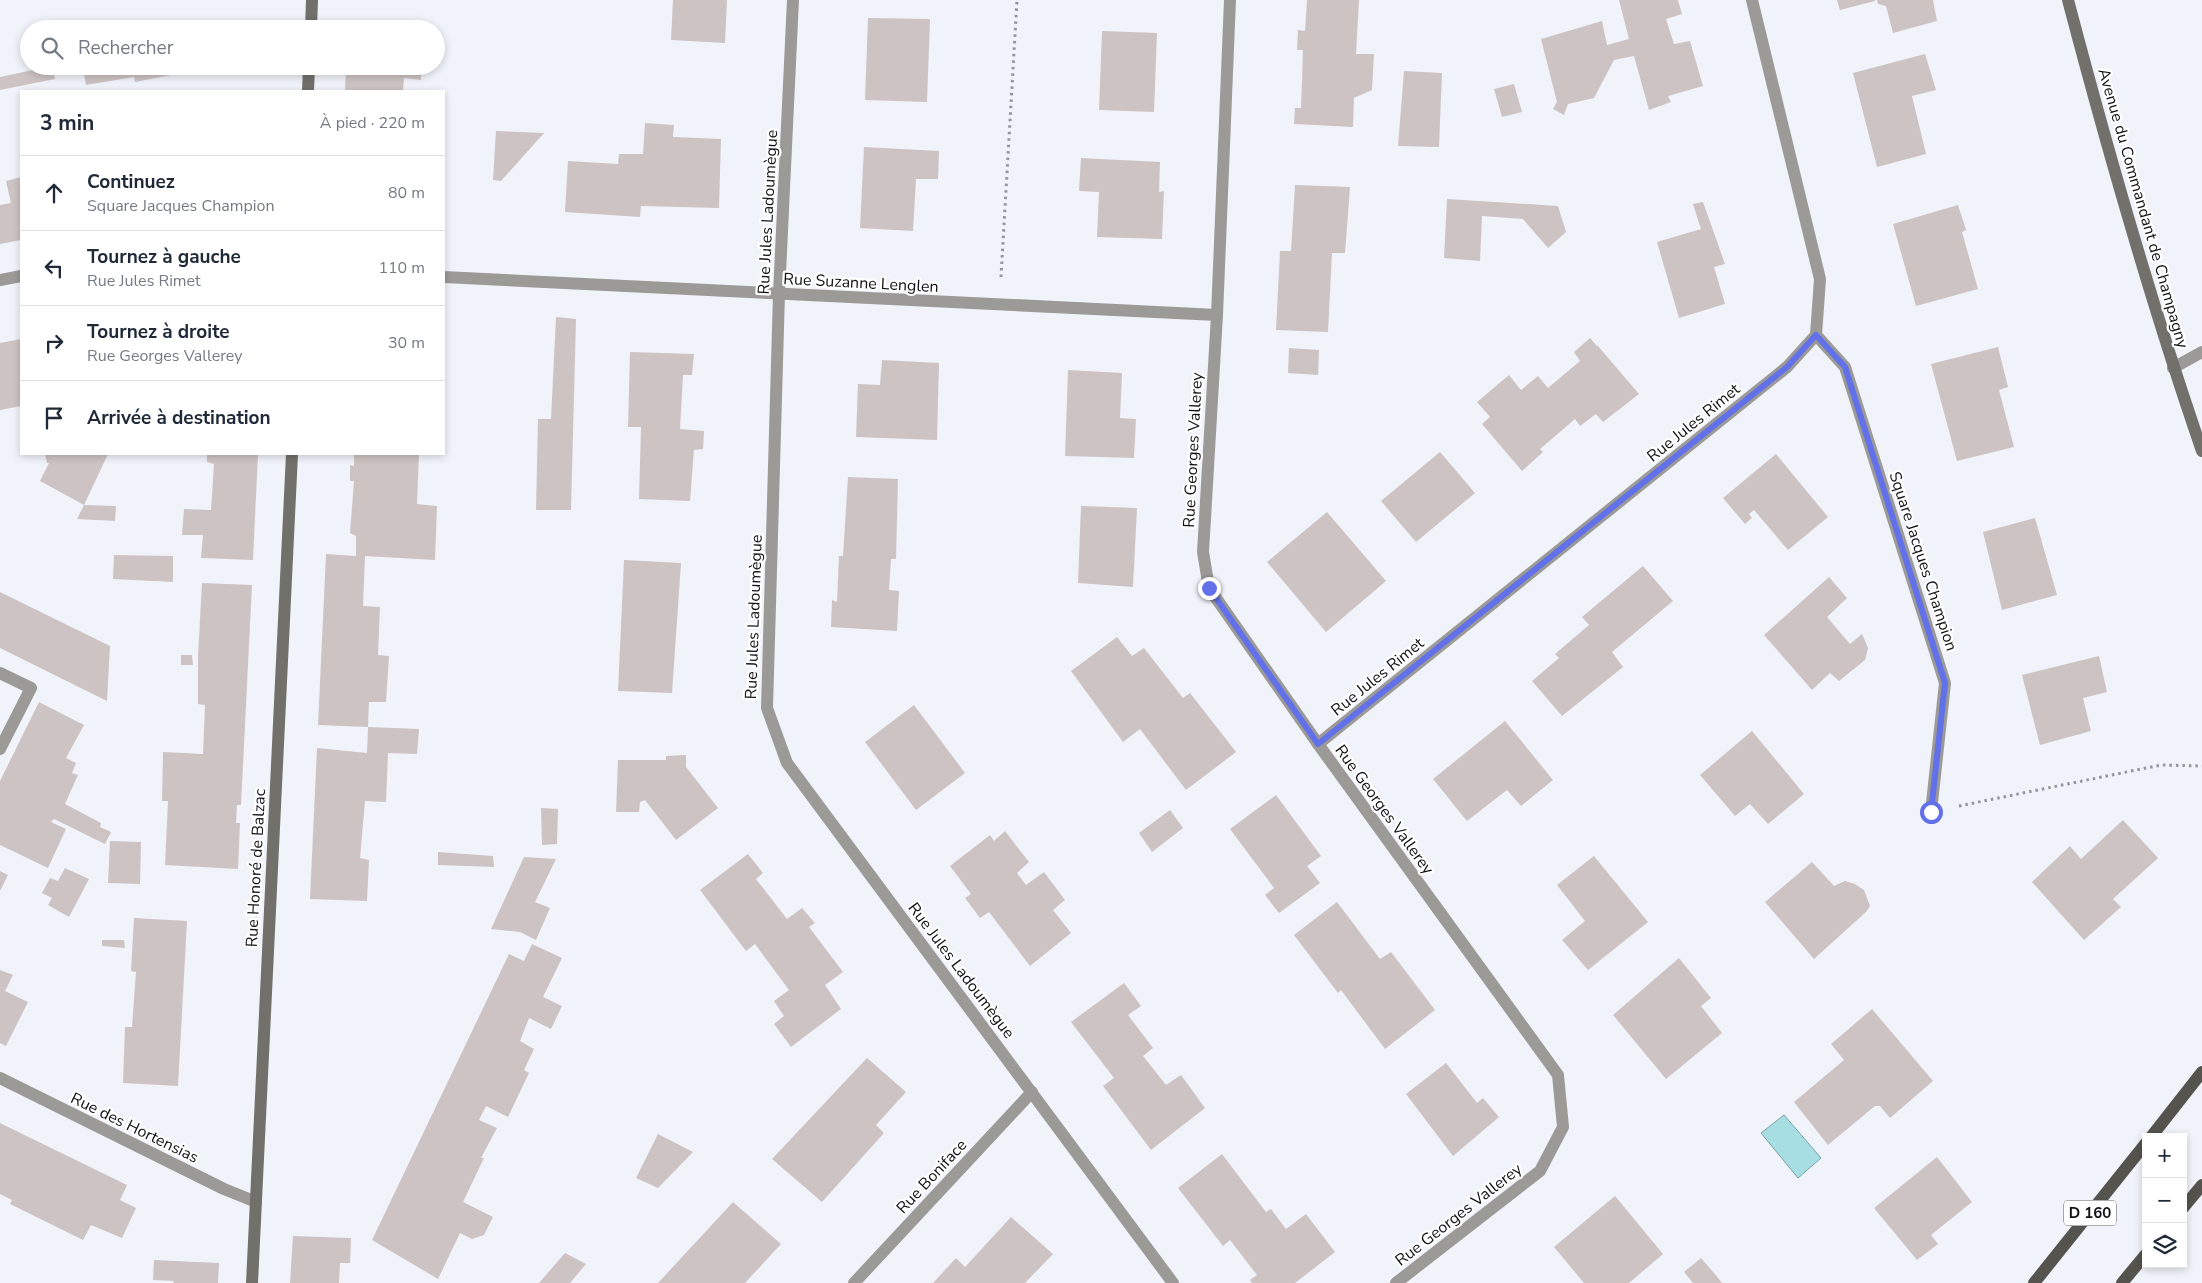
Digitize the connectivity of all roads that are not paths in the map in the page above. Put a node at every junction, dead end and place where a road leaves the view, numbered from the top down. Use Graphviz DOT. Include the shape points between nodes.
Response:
graph roads {
  1 [pos="312,0"];
  2 [pos="793,0"];
  3 [pos="1230,0"];
  4 [pos="1752,0"];
  5 [pos="2068,0"];
  6 [pos="311,20"];
  7 [pos="309,75"];
  8 [pos="308,90"];
  9 [pos="20,276"];
  10 [pos="445,277"];
  11 [pos="0,280"];
  12 [pos="779,294"];
  13 [pos="1216,315"];
  14 [pos="1816,335"];
  15 [pos="2202,352"];
  16 [pos="2173,368"];
  17 [pos="2202,451"];
  18 [pos="292,455"];
  19 [pos="0,673"];
  20 [pos="1318,744"];
  21 [pos="0,749"];
  22 [pos="1931,812"];
  23 [pos="2202,1072"];
  24 [pos="0,1078"];
  25 [pos="1032,1092"];
  26 [pos="2153,1133"];
  27 [pos="2142,1148"];
  28 [pos="2202,1185"];
  29 [pos="256,1202"];
  30 [pos="2187,1203"];
  31 [pos="2142,1259"];
  32 [pos="252,1283"];
  33 [pos="854,1283"];
  34 [pos="1174,1283"];
  35 [pos="1396,1283"];
  36 [pos="2034,1283"];
  37 [pos="2122,1283"];
  1 -- 6 [label="street"];
  2 -- 12 [label="street, Rue Jules Ladoumègue"];
  3 -- 13 [label="street, Rue Georges Vallerey"];
  4 -- 14 [label="street" via="1820,279"];
  5 -- 16 [label="street, Avenue du Commandant de Champagny"];
  7 -- 8 [label="street"];
  9 -- 11 [label="street"];
  10 -- 12 [label="street, Rue Suzanne Lenglen"];
  12 -- 13 [label="street, Rue Suzanne Lenglen"];
  12 -- 25 [label="street, Rue Jules Ladoumègue" via="767,708 787,763"];
  13 -- 20 [label="street, Rue Georges Vallerey" via="1203,552 1209,588"];
  14 -- 20 [label="street, Rue Jules Rimet" via="1787,367"];
  14 -- 22 [label="street, Square Jacques Champion" via="1845,367 1945,683"];
  15 -- 16 [label="street"];
  16 -- 17 [label="street, Avenue du Commandant de Champagny"];
  18 -- 29 [label="street, Rue Honoré de Balzac"];
  19 -- 21 [label="street" via="31,688"];
  20 -- 35 [label="street, Rue Georges Vallerey" via="1558,1075 1563,1127 1540,1171"];
  23 -- 26 [label="main road"];
  24 -- 29 [label="street, Rue des Hortensias"];
  25 -- 33 [label="street, Rue Boniface"];
  25 -- 34 [label="street, Rue Jules Ladoumègue"];
  27 -- 36 [label="main road, D 160"];
  28 -- 30 [label="main road"];
  29 -- 32 [label="street, Rue Honoré de Balzac"];
  31 -- 37 [label="main road"];
}
